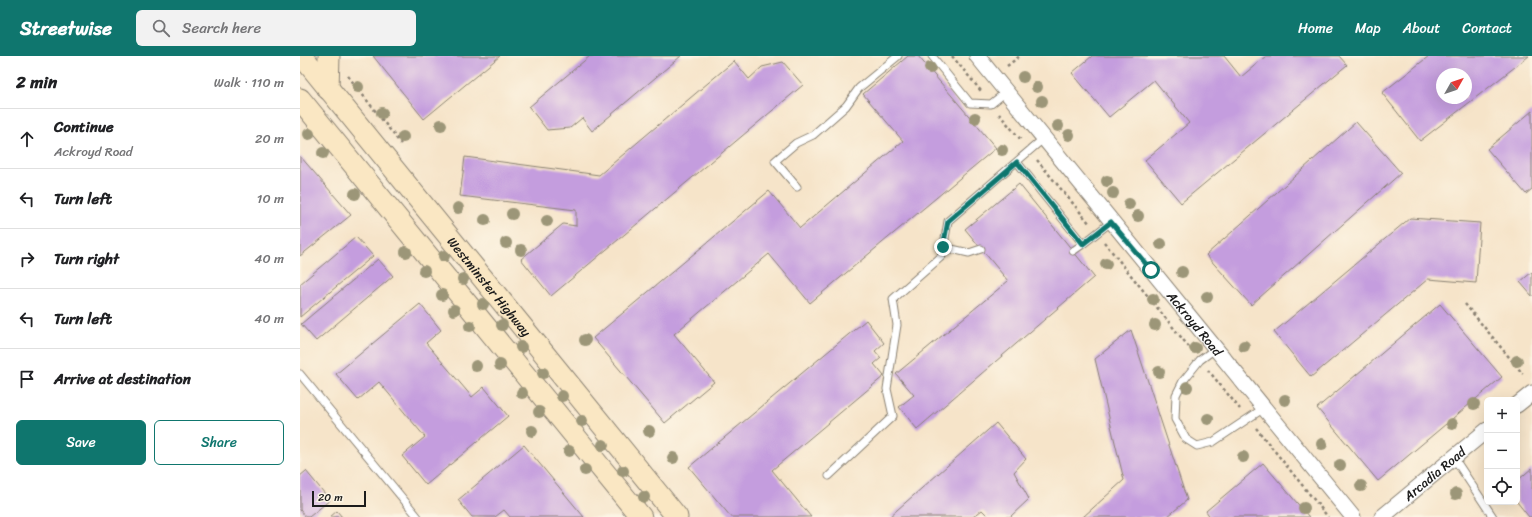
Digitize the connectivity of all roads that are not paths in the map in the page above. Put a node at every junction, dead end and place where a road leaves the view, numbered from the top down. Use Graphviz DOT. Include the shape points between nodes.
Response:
graph roads {
  1 [pos="302,56"];
  2 [pos="329,56"];
  3 [pos="898,56"];
  4 [pos="932,56"];
  5 [pos="976,56"];
  6 [pos="328,89"];
  7 [pos="1006,92"];
  8 [pos="300,99"];
  9 [pos="1044,138"];
  10 [pos="1017,162"];
  11 [pos="797,187"];
  12 [pos="1111,222"];
  13 [pos="1083,244"];
  14 [pos="943,247"];
  15 [pos="982,249"];
  16 [pos="1073,251"];
  17 [pos="1216,349"];
  18 [pos="300,374"];
  19 [pos="1532,393"];
  20 [pos="1520,403"];
  21 [pos="1264,408"];
  22 [pos="1484,433"];
  23 [pos="1454,458"];
  24 [pos="829,476"];
  25 [pos="418,517"];
  26 [pos="641,517"];
  27 [pos="677,517"];
  28 [pos="1353,517"];
  29 [pos="1382,517"];
  30 [pos="1494,517"];
  1 -- 6 [label="main road, Westminster Highway"];
  2 -- 6 [label="main road"];
  3 -- 11 [label="lane" via="859,88 846,106 813,135 796,143 775,161"];
  4 -- 7 [label="lane" via="970,103 992,104"];
  5 -- 7 [label="street, Ackroyd Road"];
  6 -- 27 [label="main road, Westminster Highway"];
  7 -- 9 [label="street, Ackroyd Road"];
  8 -- 26 [label="main road"];
  9 -- 10 [label="lane"];
  9 -- 12 [label="street, Ackroyd Road"];
  10 -- 13 [label="lane"];
  10 -- 14 [label="lane" via="948,221"];
  12 -- 13 [label="lane"];
  12 -- 17 [label="street, Ackroyd Road"];
  13 -- 16 [label="lane"];
  14 -- 15 [label="lane" via="969,253"];
  14 -- 24 [label="lane" via="942,256 892,299 897,325 887,389 894,416"];
  17 -- 21 [label="street, Ackroyd Road"];
  17 -- 21 [label="lane" via="1200,360 1183,381 1176,395 1175,419 1186,439 1197,446 1212,442"];
  18 -- 25 [label="lane"];
  19 -- 20 [label="street"];
  21 -- 28 [label="street, Ackroyd Road"];
  22 -- 23 [label="street, Arcadia Road"];
  23 -- 29 [label="street, Arcadia Road"];
  23 -- 30 [label="lane"];
}
